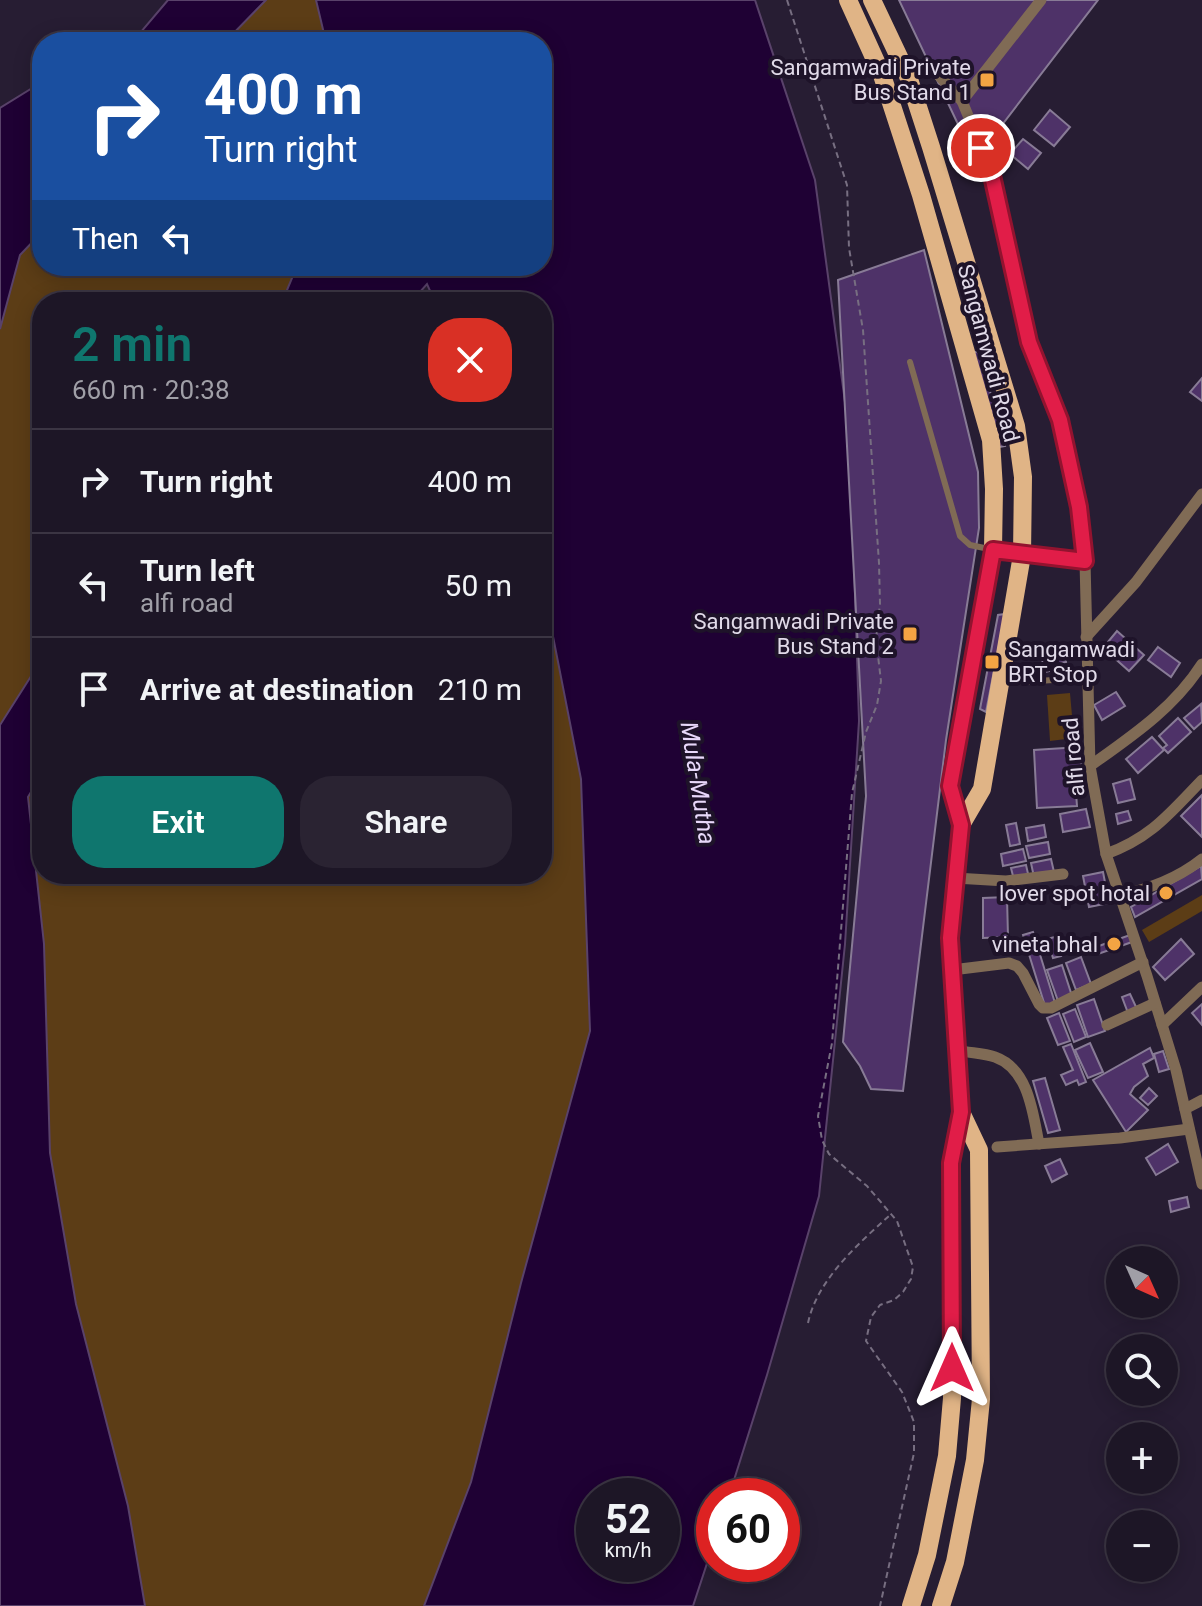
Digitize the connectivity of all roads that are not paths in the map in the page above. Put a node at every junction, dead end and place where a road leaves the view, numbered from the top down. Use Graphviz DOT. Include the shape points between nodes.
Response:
graph roads {
  1 [pos="848,0"];
  2 [pos="872,0"];
  3 [pos="1041,0"];
  4 [pos="901,62"];
  5 [pos="879,68"];
  6 [pos="962,101"];
  7 [pos="910,362"];
  8 [pos="1202,494"];
  9 [pos="993,550"];
  10 [pos="1022,555"];
  11 [pos="1085,561"];
  12 [pos="1086,637"];
  13 [pos="1202,664"];
  14 [pos="1087,678"];
  15 [pos="1000,683"];
  16 [pos="1090,766"];
  17 [pos="1202,780"];
  18 [pos="961,825"];
  19 [pos="1106,854"];
  20 [pos="1202,859"];
  21 [pos="1063,874"];
  22 [pos="955,878"];
  23 [pos="1119,896"];
  24 [pos="1143,962"];
  25 [pos="952,970"];
  26 [pos="1202,987"];
  27 [pos="1155,1003"];
  28 [pos="1107,1025"];
  29 [pos="1162,1025"];
  30 [pos="957,1050"];
  31 [pos="1202,1100"];
  32 [pos="1185,1109"];
  33 [pos="961,1112"];
  34 [pos="1189,1129"];
  35 [pos="1039,1144"];
  36 [pos="997,1147"];
  37 [pos="1202,1184"];
  38 [pos="911,1606"];
  39 [pos="941,1606"];
  1 -- 5 [label="main road, Sangamwadi Road"];
  2 -- 4 [label="main road, Sangamwadi Road"];
  3 -- 6 [label="street"];
  4 -- 5 [label="street"];
  4 -- 6 [label="street, alfi road" via="935,71"];
  4 -- 10 [label="main road, Sangamwadi Road" via="1016,426 1023,477"];
  5 -- 9 [label="main road, Sangamwadi Road" via="991,440"];
  6 -- 11 [label="street, alfi road" via="991,171 1029,342 1060,420"];
  7 -- 9 [label="lane" via="960,536 970,545"];
  8 -- 12 [label="street" via="1136,582"];
  9 -- 10 [label="street"];
  9 -- 18 [label="main road, Sangamwadi Road" via="950,786"];
  10 -- 11 [label="street"];
  10 -- 15 [label="main road, Sangamwadi Road"];
  11 -- 12 [label="street, alfi road"];
  12 -- 14 [label="street, alfi road"];
  13 -- 16 [label="street" via="1163,711"];
  14 -- 15 [label="lane"];
  14 -- 16 [label="street, alfi road"];
  15 -- 18 [label="main road, Sangamwadi Road" via="982,789"];
  16 -- 19 [label="street, alfi road"];
  17 -- 19 [label="street" via="1133,845"];
  18 -- 22 [label="main road, Sangamwadi Road"];
  19 -- 23 [label="street, alfi road"];
  20 -- 23 [label="street" via="1155,886"];
  21 -- 22 [label="street" via="1018,881"];
  22 -- 25 [label="main road, Sangamwadi Road"];
  23 -- 24 [label="street, alfi road"];
  24 -- 25 [label="street" via="1051,1008 1039,1004 1017,966"];
  24 -- 27 [label="street, alfi road"];
  25 -- 30 [label="main road, Sangamwadi Road"];
  26 -- 29 [label="street"];
  27 -- 28 [label="street"];
  27 -- 29 [label="street, alfi road"];
  29 -- 32 [label="street, alfi road"];
  30 -- 33 [label="main road, Sangamwadi Road"];
  30 -- 35 [label="street" via="996,1057 1010,1068 1030,1096"];
  31 -- 32 [label="street"];
  32 -- 34 [label="street, alfi road"];
  33 -- 38 [label="main road, Sangamwadi Road" via="951,1163 952,1398 947,1456"];
  33 -- 39 [label="main road, Sangamwadi Road" via="979,1150 981,1399 975,1460"];
  34 -- 35 [label="street"];
  34 -- 37 [label="street, alfi road"];
  35 -- 36 [label="street"];
}
